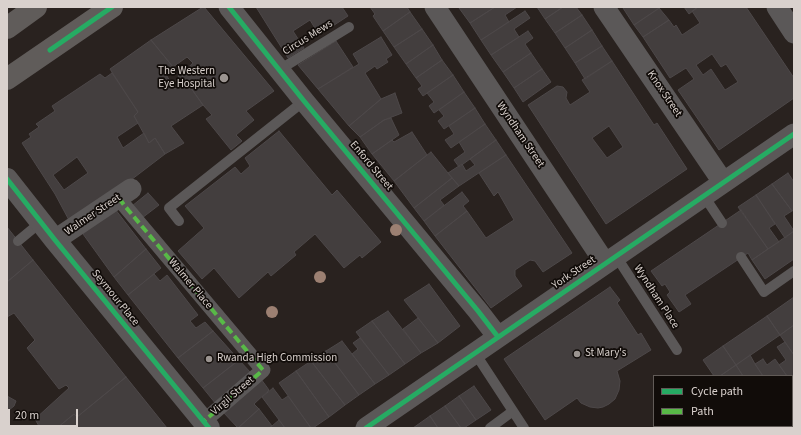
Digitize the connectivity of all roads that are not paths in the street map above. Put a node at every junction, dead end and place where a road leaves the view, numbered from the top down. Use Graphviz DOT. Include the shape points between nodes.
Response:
graph roads {
  1 [pos="36,7"];
  2 [pos="112,7"];
  3 [pos="229,7"];
  4 [pos="604,7"];
  5 [pos="777,7"];
  6 [pos="440,11"];
  7 [pos="348,27"];
  8 [pos="7,28"];
  9 [pos="794,33"];
  10 [pos="279,70"];
  11 [pos="7,79"];
  12 [pos="304,101"];
  13 [pos="794,134"];
  14 [pos="7,179"];
  15 [pos="724,182"];
  16 [pos="125,194"];
  17 [pos="704,196"];
  18 [pos="179,221"];
  19 [pos="41,222"];
  20 [pos="722,223"];
  21 [pos="55,240"];
  22 [pos="18,241"];
  23 [pos="741,257"];
  24 [pos="610,260"];
  25 [pos="794,271"];
  26 [pos="498,337"];
  27 [pos="677,350"];
  28 [pos="475,353"];
  29 [pos="263,370"];
  30 [pos="513,412"];
  31 [pos="206,425"];
  32 [pos="366,428"];
  33 [pos="490,428"];
  34 [pos="524,428"];
  1 -- 8 [label="highway"];
  2 -- 11 [label="highway"];
  3 -- 10 [label="street, Enford Street"];
  4 -- 15 [label="street, Knox Street"];
  5 -- 9 [label="street"];
  6 -- 24 [label="street, Wyndham Street"];
  7 -- 10 [label="lane, Circus Mews"];
  10 -- 12 [label="street, Enford Street"];
  12 -- 18 [label="lane" via="169,208"];
  12 -- 26 [label="street, Enford Street"];
  13 -- 15 [label="street, York Street"];
  14 -- 19 [label="street, Seymour Place"];
  15 -- 17 [label="street, York Street"];
  16 -- 21 [label="street, Walmer Street"];
  16 -- 29 [label="street, Walmer Place" via="129,211"];
  17 -- 20 [label="lane"];
  17 -- 24 [label="street, York Street"];
  19 -- 21 [label="street, Seymour Place"];
  19 -- 22 [label="lane"];
  21 -- 31 [label="street, Seymour Place"];
  23 -- 25 [label="lane" via="764,292"];
  24 -- 26 [label="street, York Street"];
  24 -- 27 [label="lane, Wyndham Place"];
  26 -- 28 [label="street, York Street"];
  28 -- 30 [label="lane"];
  28 -- 32 [label="street, York Street"];
  29 -- 31 [label="street, Virgil Street"];
  30 -- 33 [label="lane"];
  30 -- 34 [label="lane"];
}
